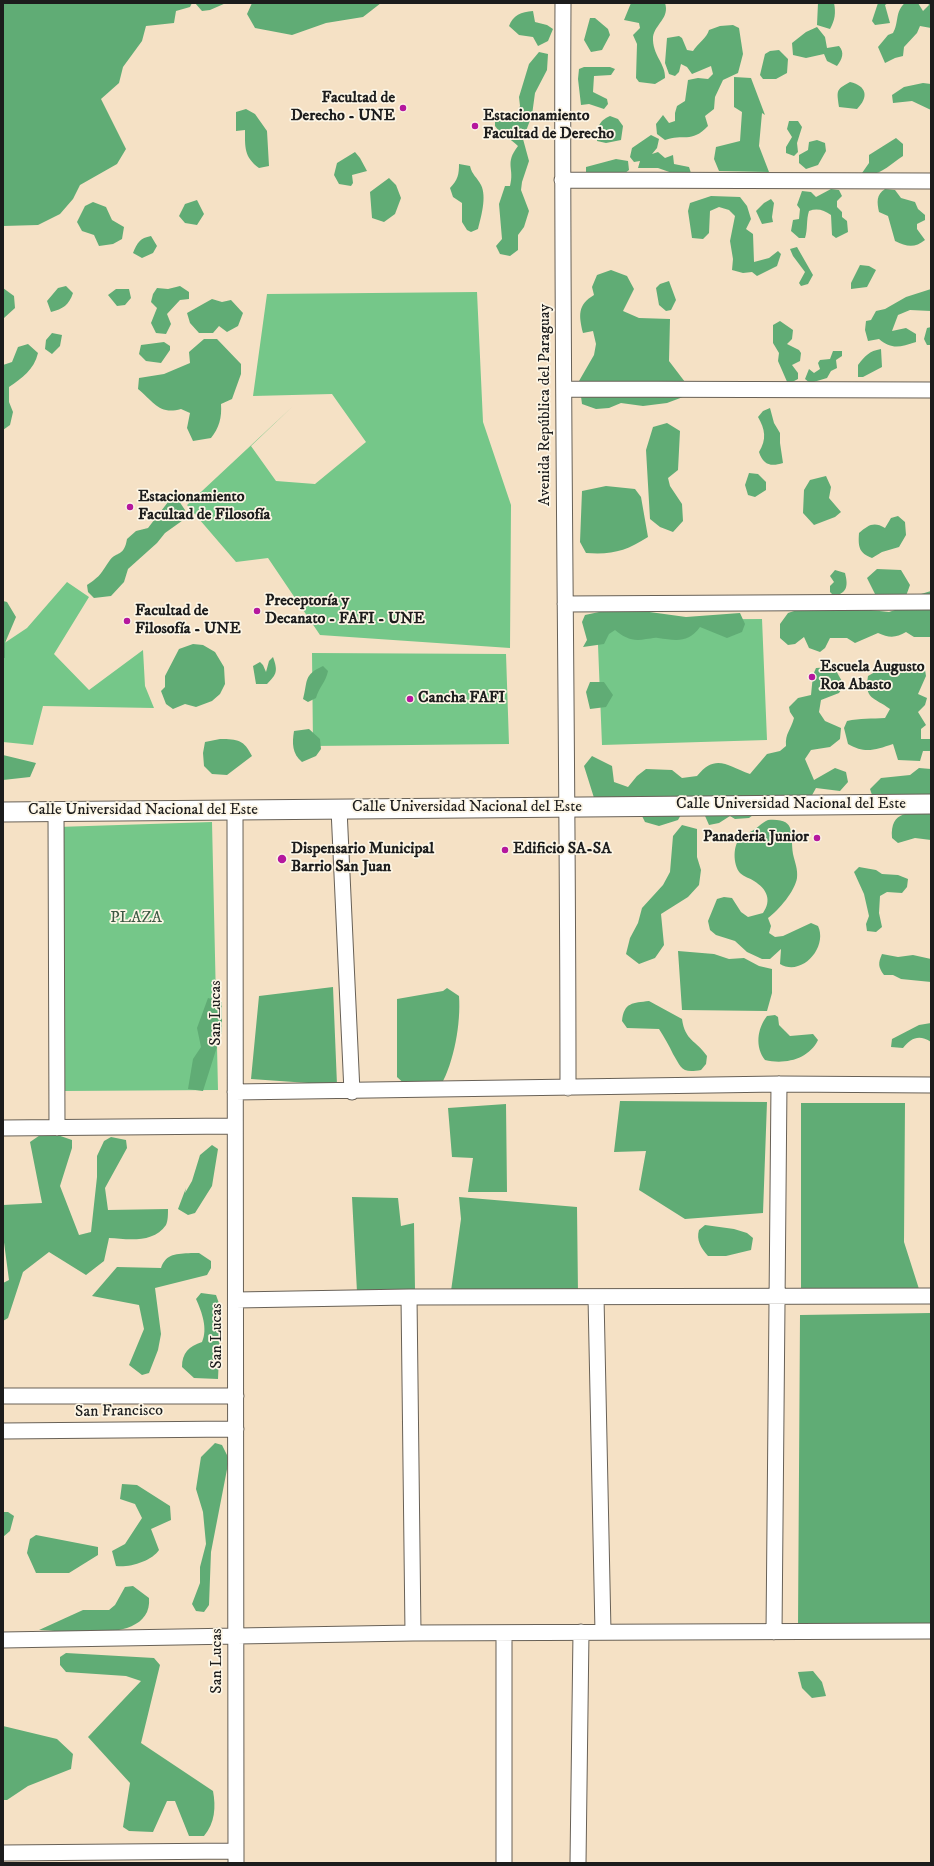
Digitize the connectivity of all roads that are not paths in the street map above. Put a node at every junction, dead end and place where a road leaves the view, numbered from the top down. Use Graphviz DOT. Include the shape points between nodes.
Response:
graph roads {
  1 [pos="563,3"];
  2 [pos="562,180"];
  3 [pos="931,182"];
  4 [pos="564,389"];
  5 [pos="931,390"];
  6 [pos="931,602"];
  7 [pos="565,604"];
  8 [pos="931,804"];
  9 [pos="568,807"];
  10 [pos="338,809"];
  11 [pos="235,810"];
  12 [pos="56,811"];
  13 [pos="3,812"];
  14 [pos="779,1084"];
  15 [pos="931,1085"];
  16 [pos="568,1088"];
  17 [pos="235,1092"];
  18 [pos="352,1092"];
  19 [pos="235,1126"];
  20 [pos="3,1128"];
  21 [pos="57,1128"];
  22 [pos="777,1295"];
  23 [pos="931,1296"];
  24 [pos="409,1297"];
  25 [pos="596,1297"];
  26 [pos="236,1300"];
  27 [pos="3,1396"];
  28 [pos="236,1396"];
  29 [pos="236,1429"];
  30 [pos="3,1431"];
  31 [pos="931,1631"];
  32 [pos="581,1632"];
  33 [pos="603,1632"];
  34 [pos="774,1632"];
  35 [pos="413,1633"];
  36 [pos="504,1633"];
  37 [pos="236,1637"];
  38 [pos="3,1640"];
  39 [pos="3,1853"];
  40 [pos="236,1857"];
  41 [pos="504,1863"];
  42 [pos="578,1863"];
  1 -- 2 [label="street, Avenida República del Paraguay"];
  2 -- 3 [label="street"];
  2 -- 4 [label="street, Avenida República del Paraguay"];
  4 -- 5 [label="street"];
  4 -- 7 [label="street, Avenida República del Paraguay"];
  6 -- 7 [label="street"];
  7 -- 9 [label="street, Avenida República del Paraguay"];
  8 -- 9 [label="street, Calle Universidad Nacional del Este"];
  9 -- 10 [label="street, Calle Universidad Nacional del Este"];
  9 -- 16 [label="street, Avenida República del Paraguay"];
  10 -- 11 [label="street, Calle Universidad Nacional del Este"];
  10 -- 18 [label="street"];
  11 -- 12 [label="street, Calle Universidad Nacional del Este"];
  11 -- 17 [label="street, San Lucas"];
  12 -- 13 [label="street, Calle Universidad Nacional del Este"];
  12 -- 21 [label="street"];
  14 -- 15 [label="street"];
  14 -- 16 [label="street"];
  14 -- 22 [label="street"];
  16 -- 18 [label="street"];
  17 -- 18 [label="street"];
  17 -- 19 [label="street, San Lucas"];
  19 -- 21 [label="street"];
  19 -- 26 [label="street, San Lucas"];
  20 -- 21 [label="street"];
  22 -- 23 [label="street"];
  22 -- 25 [label="street"];
  22 -- 34 [label="street"];
  24 -- 25 [label="street"];
  24 -- 26 [label="street"];
  24 -- 35 [label="street"];
  25 -- 33 [label="street"];
  26 -- 28 [label="street, San Lucas"];
  27 -- 28 [label="street, San Francisco"];
  28 -- 29 [label="street, San Lucas"];
  29 -- 30 [label="street, San Francisco"];
  29 -- 37 [label="street, San Lucas"];
  31 -- 34 [label="street"];
  32 -- 33 [label="street"];
  32 -- 36 [label="street"];
  32 -- 42 [label="street"];
  33 -- 34 [label="street"];
  35 -- 36 [label="street"];
  35 -- 37 [label="street"];
  36 -- 41 [label="street"];
  37 -- 38 [label="street"];
  37 -- 40 [label="street, San Lucas"];
  39 -- 40 [label="street"];
}
